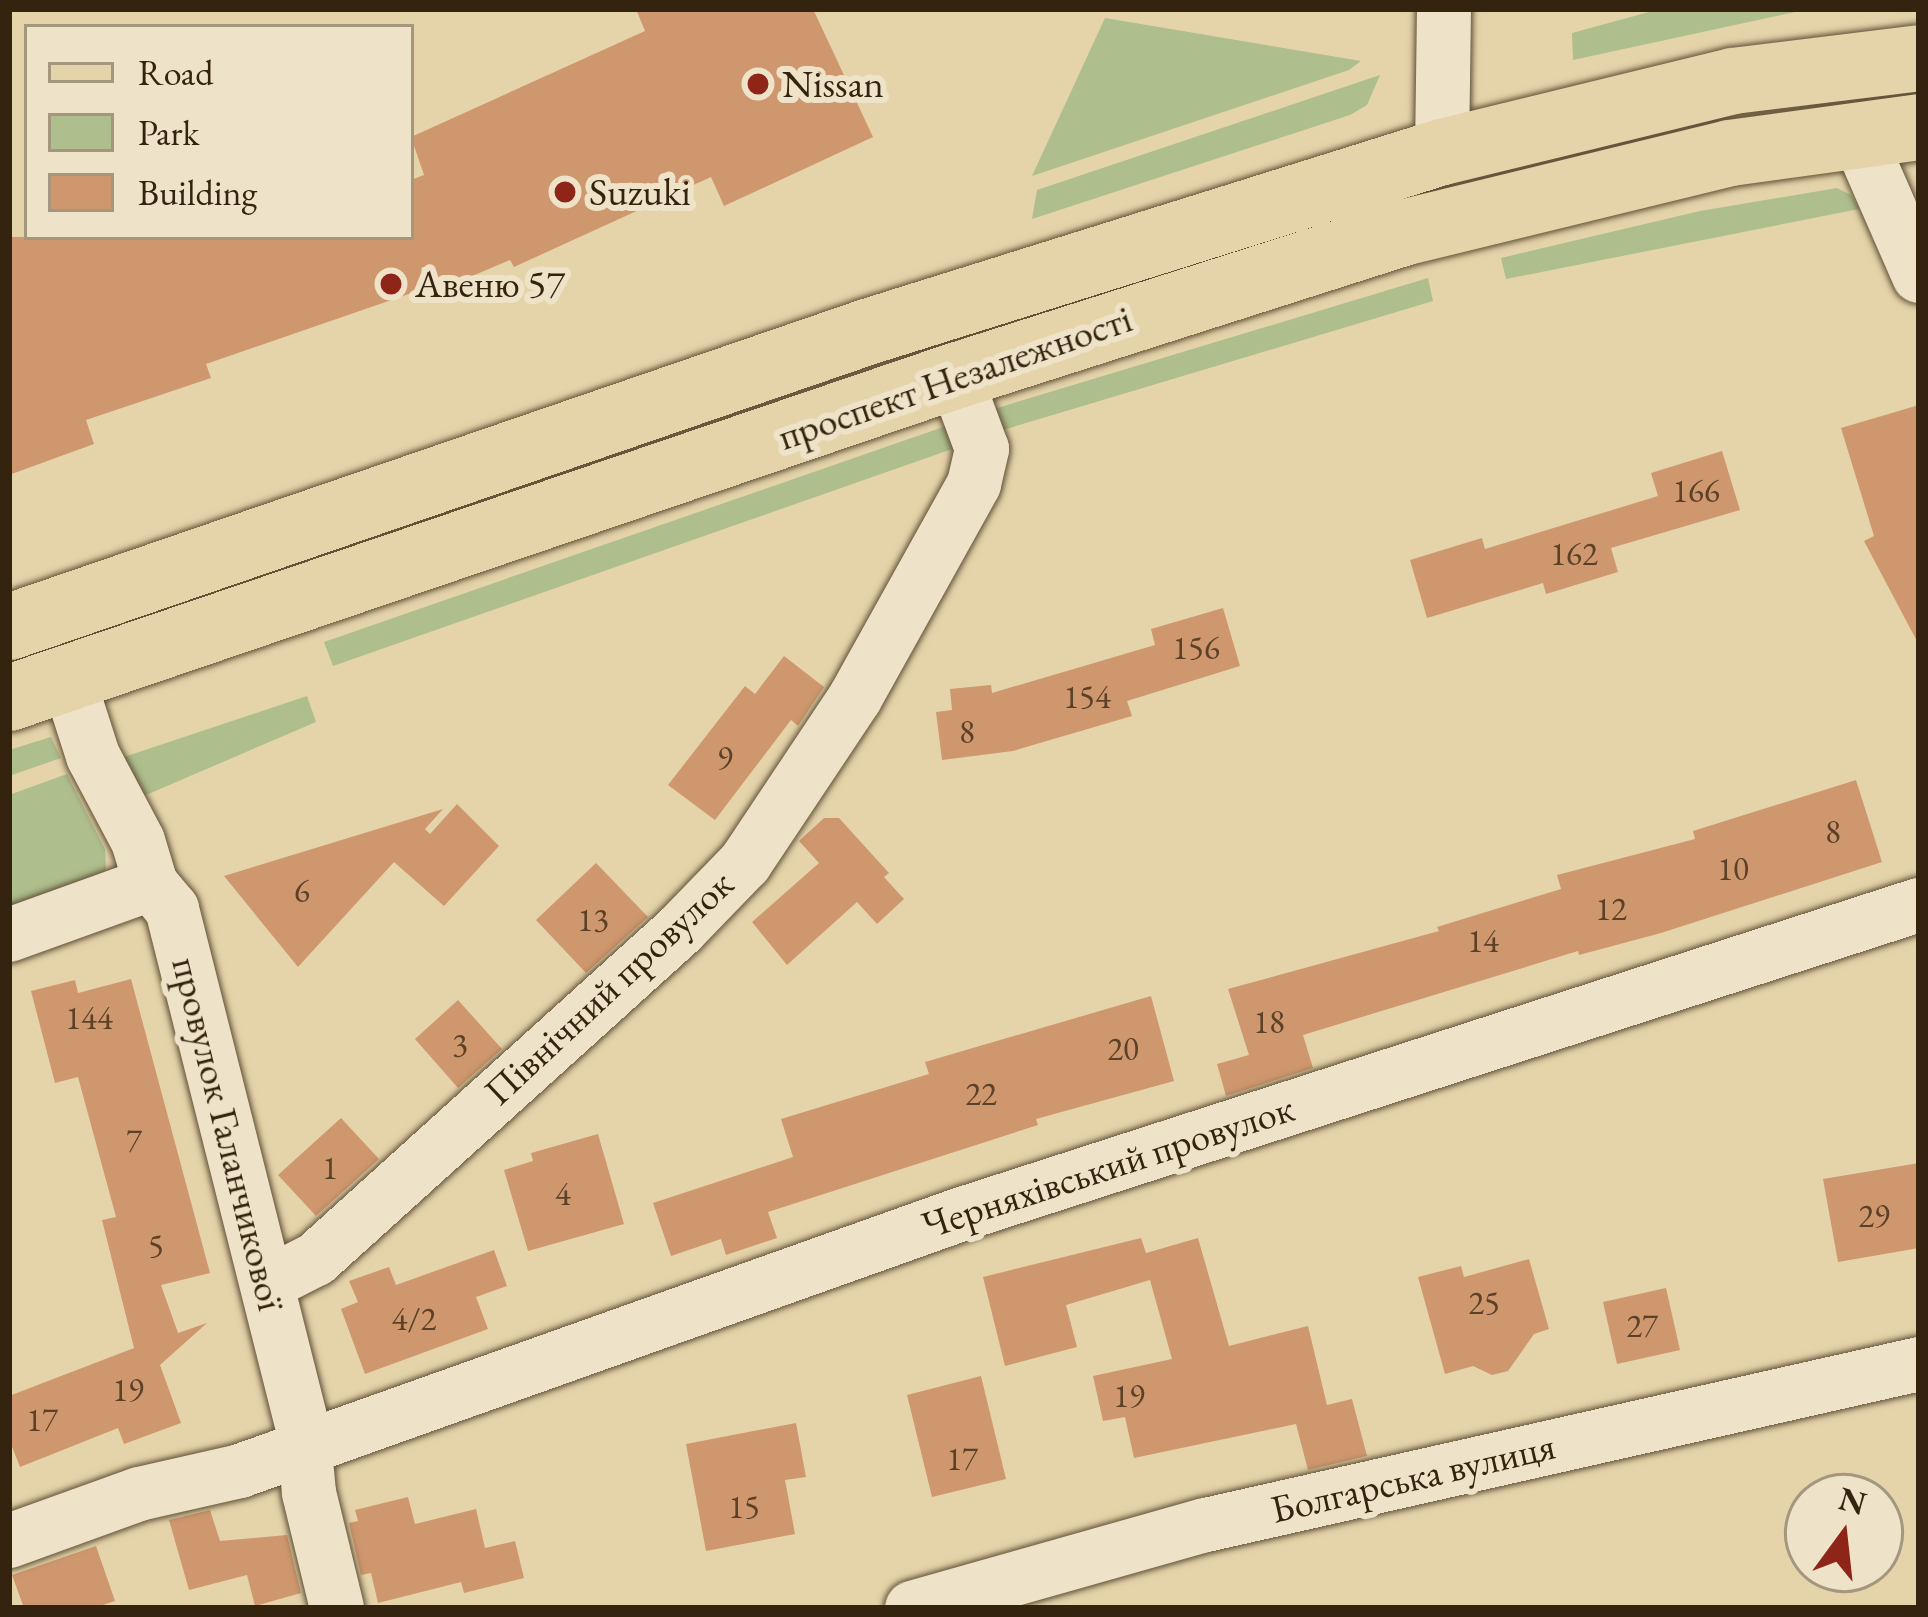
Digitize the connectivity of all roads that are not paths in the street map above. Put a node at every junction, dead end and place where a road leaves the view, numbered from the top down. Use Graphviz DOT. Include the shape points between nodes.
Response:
graph roads {
  1 [pos="1444,9"];
  2 [pos="1919,58"];
  3 [pos="1888,131"];
  4 [pos="1442,152"];
  5 [pos="1919,277"];
  6 [pos="955,376"];
  7 [pos="9,627"];
  8 [pos="38,688"];
  9 [pos="151,884"];
  10 [pos="1919,905"];
  11 [pos="9,935"];
  12 [pos="267,1284"];
  13 [pos="1919,1364"];
  14 [pos="304,1449"];
  15 [pos="9,1541"];
  16 [pos="337,1608"];
  17 [pos="911,1608"];
  1 -- 4 [label="street"];
  2 -- 4 [label="main road, проспект Незалежності" via="1733,81"];
  3 -- 5 [label="street"];
  3 -- 6 [label="main road, проспект Незалежності" via="1730,153 1406,232"];
  4 -- 7 [label="main road, проспект Незалежності" via="867,332"];
  6 -- 8 [label="main road, проспект Незалежності"];
  6 -- 12 [label="street, Північний провулок" via="982,449 974,484 855,698 745,863 316,1259"];
  8 -- 9 [label="street, провулок Галанчикової" via="93,756"];
  9 -- 11 [label="street"];
  9 -- 12 [label="street, провулок Галанчикової" via="172,909"];
  10 -- 14 [label="street, Черняхівський провулок" via="959,1215"];
  12 -- 14 [label="street, провулок Галанчикової"];
  13 -- 17 [label="street, Болгарська вулиця" via="1206,1525"];
  14 -- 15 [label="street, Черняхівський провулок"];
  14 -- 16 [label="street, провулок Галанчикової"];
}
